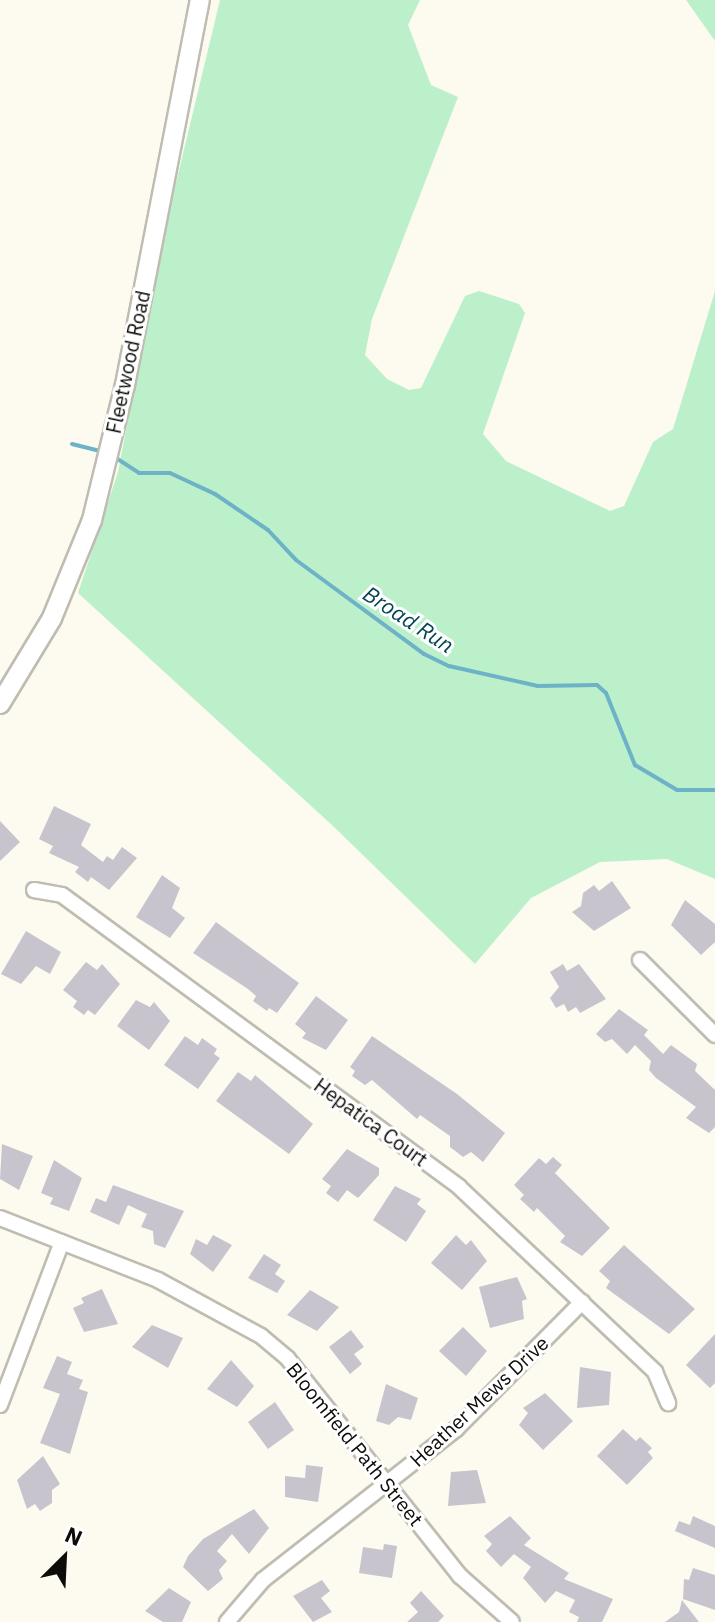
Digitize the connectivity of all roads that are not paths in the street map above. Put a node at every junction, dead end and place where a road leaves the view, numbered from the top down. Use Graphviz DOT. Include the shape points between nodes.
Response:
graph roads {
  1 [pos="200,0"];
  2 [pos="0,704"];
  3 [pos="34,890"];
  4 [pos="640,960"];
  5 [pos="715,1035"];
  6 [pos="0,1218"];
  7 [pos="62,1242"];
  8 [pos="582,1302"];
  9 [pos="668,1403"];
  10 [pos="0,1405"];
  11 [pos="388,1485"];
  12 [pos="227,1622"];
  13 [pos="512,1622"];
  1 -- 2 [label="main road, Fleetwood Road" via="109,453 87,533 52,618"];
  3 -- 8 [label="street, Hepatica Court" via="62,895 425,1161 498,1221"];
  4 -- 5 [label="street"];
  6 -- 7 [label="street, Bloomfield Path Street"];
  7 -- 10 [label="street"];
  7 -- 11 [label="street, Bloomfield Path Street" via="158,1280 261,1336 288,1359"];
  8 -- 9 [label="street, Hepatica Court" via="655,1372"];
  8 -- 11 [label="street, Heather Mews Drive" via="456,1429"];
  11 -- 12 [label="street, Heather Mews Drive" via="263,1580"];
  11 -- 13 [label="street, Bloomfield Path Street" via="460,1576"];
}
